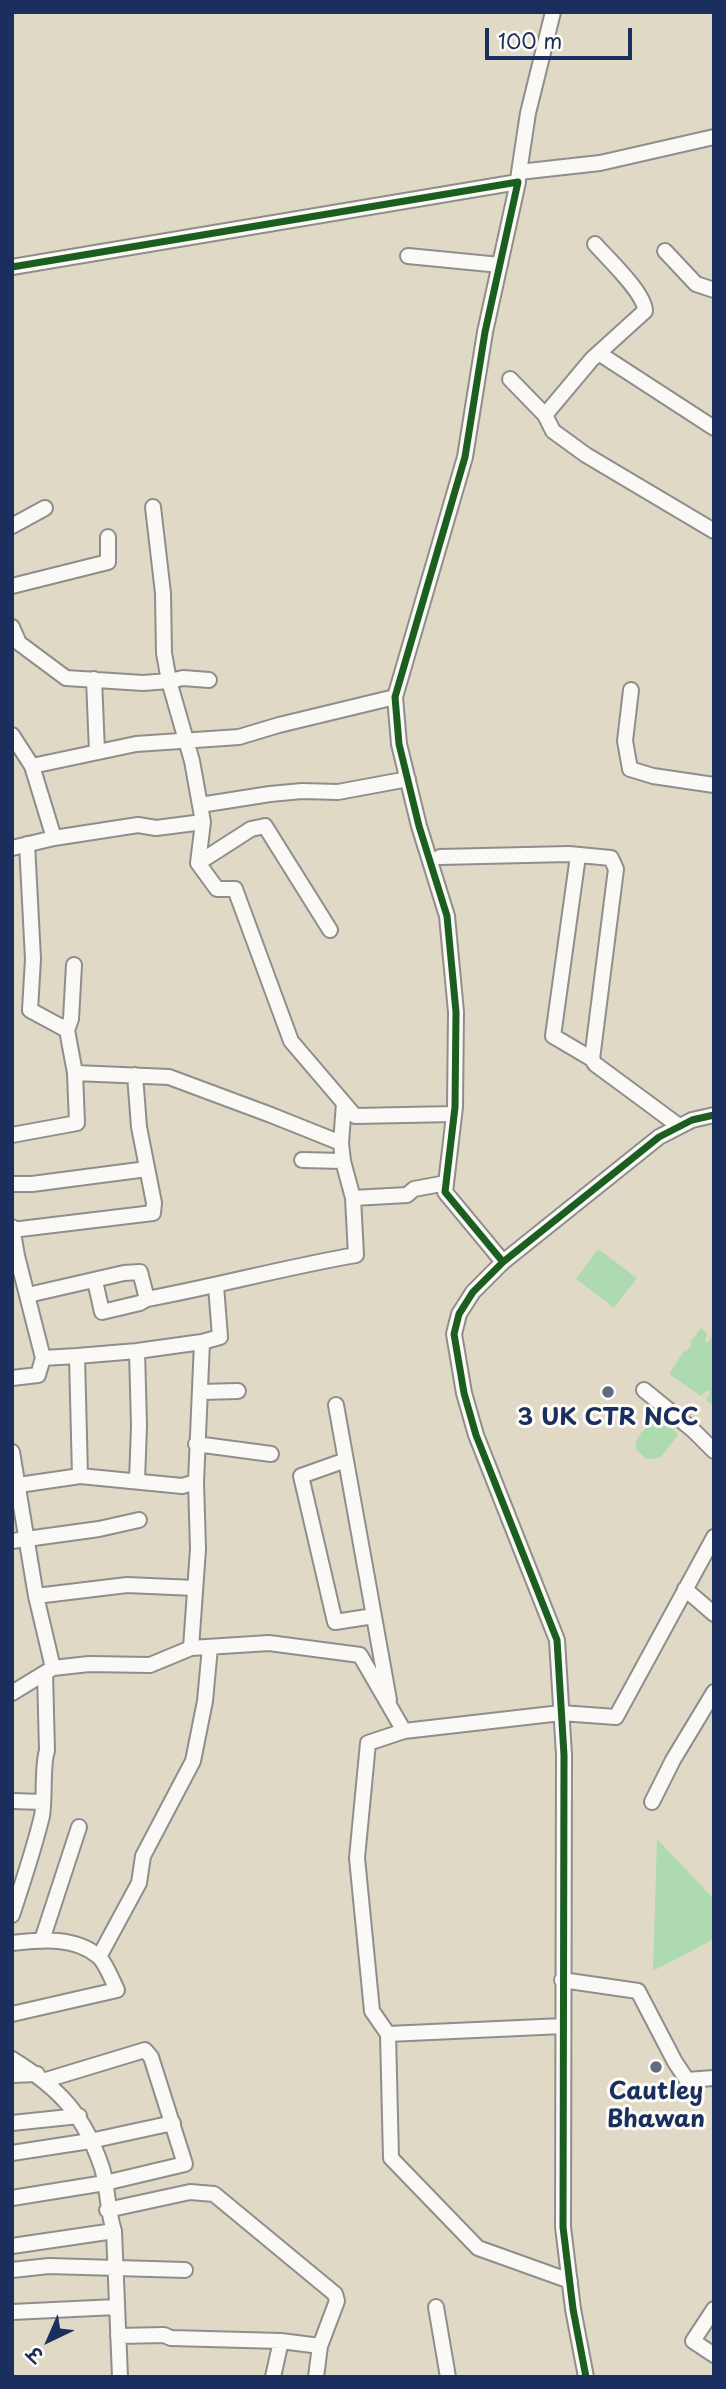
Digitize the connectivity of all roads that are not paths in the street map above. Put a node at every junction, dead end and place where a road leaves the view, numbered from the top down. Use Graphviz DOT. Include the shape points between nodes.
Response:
graph roads {
  1 [pos="553,12"];
  2 [pos="714,137"];
  3 [pos="518,177"];
  4 [pos="595,244"];
  5 [pos="665,251"];
  6 [pos="408,256"];
  7 [pos="500,265"];
  8 [pos="12,267"];
  9 [pos="714,290"];
  10 [pos="600,354"];
  11 [pos="510,379"];
  12 [pos="545,415"];
  13 [pos="714,428"];
  14 [pos="153,507"];
  15 [pos="45,508"];
  16 [pos="12,526"];
  17 [pos="714,531"];
  18 [pos="108,537"];
  19 [pos="12,586"];
  20 [pos="12,627"];
  21 [pos="15,648"];
  22 [pos="94,680"];
  23 [pos="209,680"];
  24 [pos="169,681"];
  25 [pos="631,691"];
  26 [pos="396,697"];
  27 [pos="12,735"];
  28 [pos="186,741"];
  29 [pos="97,752"];
  30 [pos="32,766"];
  31 [pos="408,779"];
  32 [pos="714,785"];
  33 [pos="200,805"];
  34 [pos="203,822"];
  35 [pos="54,838"];
  36 [pos="27,844"];
  37 [pos="12,848"];
  38 [pos="578,856"];
  39 [pos="440,857"];
  40 [pos="198,863"];
  41 [pos="330,930"];
  42 [pos="74,965"];
  43 [pos="67,1030"];
  44 [pos="592,1059"];
  45 [pos="75,1073"];
  46 [pos="135,1075"];
  47 [pos="344,1103"];
  48 [pos="454,1114"];
  49 [pos="714,1115"];
  50 [pos="679,1126"];
  51 [pos="12,1135"];
  52 [pos="341,1143"];
  53 [pos="302,1160"];
  54 [pos="343,1161"];
  55 [pos="147,1169"];
  56 [pos="446,1182"];
  57 [pos="12,1184"];
  58 [pos="354,1198"];
  59 [pos="12,1229"];
  60 [pos="503,1262"];
  61 [pos="95,1280"];
  62 [pos="216,1286"];
  63 [pos="28,1295"];
  64 [pos="147,1299"];
  65 [pos="202,1342"];
  66 [pos="137,1351"];
  67 [pos="77,1356"];
  68 [pos="43,1359"];
  69 [pos="12,1378"];
  70 [pos="644,1390"];
  71 [pos="238,1391"];
  72 [pos="201,1392"];
  73 [pos="336,1405"];
  74 [pos="196,1444"];
  75 [pos="714,1451"];
  76 [pos="12,1452"];
  77 [pos="271,1454"];
  78 [pos="346,1460"];
  79 [pos="80,1476"];
  80 [pos="137,1482"];
  81 [pos="196,1482"];
  82 [pos="15,1486"];
  83 [pos="139,1520"];
  84 [pos="714,1536"];
  85 [pos="19,1540"];
  86 [pos="195,1588"];
  87 [pos="685,1589"];
  88 [pos="36,1596"];
  89 [pos="714,1614"];
  90 [pos="374,1616"];
  91 [pos="210,1647"];
  92 [pos="191,1648"];
  93 [pos="49,1671"];
  94 [pos="714,1692"];
  95 [pos="12,1693"];
  96 [pos="391,1711"];
  97 [pos="561,1713"];
  98 [pos="404,1731"];
  99 [pos="12,1801"];
  100 [pos="43,1802"];
  101 [pos="652,1802"];
  102 [pos="79,1827"];
  103 [pos="12,1864"];
  104 [pos="28,1865"];
  105 [pos="12,1915"];
  106 [pos="42,1940"];
  107 [pos="12,1942"];
  108 [pos="99,1957"];
  109 [pos="562,1980"];
  110 [pos="12,2014"];
  111 [pos="563,2026"];
  112 [pos="388,2034"];
  113 [pos="12,2059"];
  114 [pos="12,2075"];
  115 [pos="41,2077"];
  116 [pos="714,2078"];
  117 [pos="79,2116"];
  118 [pos="12,2123"];
  119 [pos="173,2123"];
  120 [pos="90,2141"];
  121 [pos="12,2153"];
  122 [pos="105,2183"];
  123 [pos="12,2197"];
  124 [pos="107,2210"];
  125 [pos="114,2231"];
  126 [pos="12,2246"];
  127 [pos="115,2267"];
  128 [pos="12,2270"];
  129 [pos="184,2270"];
  130 [pos="570,2281"];
  131 [pos="436,2306"];
  132 [pos="116,2307"];
  133 [pos="714,2309"];
  134 [pos="12,2312"];
  135 [pos="118,2336"];
  136 [pos="281,2341"];
  137 [pos="320,2346"];
  138 [pos="714,2355"];
  139 [pos="120,2377"];
  140 [pos="273,2377"];
  141 [pos="316,2377"];
  142 [pos="448,2377"];
  143 [pos="586,2377"];
  1 -- 3 [label="street"];
  2 -- 3 [label="street"];
  3 -- 7 [label="street"];
  3 -- 8 [label="street"];
  4 -- 10 [label="street" via="645,304 645,311"];
  5 -- 9 [label="street" via="696,284"];
  6 -- 7 [label="street"];
  7 -- 26 [label="street" via="465,457"];
  10 -- 12 [label="street"];
  10 -- 13 [label="street"];
  11 -- 12 [label="street"];
  12 -- 17 [label="street" via="553,432"];
  14 -- 24 [label="street"];
  15 -- 16 [label="street"];
  18 -- 19 [label="street" via="108,562"];
  20 -- 21 [label="street"];
  21 -- 22 [label="street" via="66,677"];
  22 -- 24 [label="street"];
  22 -- 29 [label="street"];
  23 -- 24 [label="street"];
  24 -- 28 [label="street"];
  25 -- 32 [label="street" via="625,741 630,769"];
  26 -- 28 [label="street" via="239,737"];
  26 -- 31 [label="street" via="399,744"];
  27 -- 30 [label="street"];
  28 -- 29 [label="street"];
  28 -- 33 [label="street"];
  29 -- 30 [label="street"];
  30 -- 35 [label="street"];
  31 -- 33 [label="street" via="338,792 270,794"];
  31 -- 48 [label="street" via="447,916 456,1012"];
  33 -- 34 [label="street"];
  34 -- 35 [label="street" via="156,828 138,825"];
  34 -- 40 [label="street"];
  35 -- 36 [label="street"];
  36 -- 37 [label="street"];
  36 -- 43 [label="street" via="33,959 30,1010"];
  38 -- 39 [label="street"];
  38 -- 44 [label="street" via="553,1037"];
  38 -- 44 [label="street" via="611,858 616,869"];
  40 -- 41 [label="street" via="251,829 265,826"];
  40 -- 47 [label="street" via="217,889 236,889 291,1041"];
  42 -- 43 [label="street"];
  43 -- 45 [label="street"];
  44 -- 50 [label="street"];
  45 -- 46 [label="street"];
  45 -- 51 [label="street" via="76,1123"];
  46 -- 52 [label="street" via="169,1077"];
  46 -- 55 [label="street"];
  47 -- 48 [label="street" via="355,1116"];
  47 -- 52 [label="street"];
  48 -- 56 [label="street"];
  49 -- 50 [label="street"];
  50 -- 60 [label="street" via="659,1137"];
  52 -- 54 [label="street"];
  53 -- 54 [label="street"];
  54 -- 58 [label="street"];
  55 -- 57 [label="street"];
  55 -- 59 [label="street" via="153,1213"];
  56 -- 58 [label="street" via="407,1195"];
  56 -- 60 [label="street" via="445,1192"];
  58 -- 62 [label="street" via="356,1255"];
  59 -- 63 [label="street"];
  60 -- 97 [label="street" via="473,1292 459,1314 454,1334 476,1435 557,1640"];
  61 -- 63 [label="street"];
  61 -- 64 [label="street" via="140,1272"];
  61 -- 64 [label="street" via="102,1312"];
  62 -- 64 [label="street"];
  62 -- 65 [label="street" via="220,1337"];
  63 -- 68 [label="street"];
  65 -- 66 [label="street"];
  65 -- 72 [label="street"];
  66 -- 67 [label="street"];
  66 -- 80 [label="street"];
  67 -- 68 [label="street"];
  67 -- 79 [label="street"];
  68 -- 69 [label="street" via="38,1375"];
  70 -- 75 [label="street"];
  71 -- 72 [label="street"];
  72 -- 74 [label="street"];
  73 -- 78 [label="street"];
  74 -- 77 [label="street"];
  74 -- 81 [label="street"];
  76 -- 82 [label="street"];
  78 -- 90 [label="street"];
  78 -- 90 [label="street" via="302,1476 335,1622"];
  79 -- 80 [label="street"];
  79 -- 82 [label="street"];
  80 -- 81 [label="street" via="181,1486"];
  81 -- 86 [label="street"];
  82 -- 85 [label="street"];
  83 -- 85 [label="street"];
  84 -- 87 [label="street"];
  85 -- 88 [label="street"];
  86 -- 88 [label="street" via="127,1585"];
  86 -- 92 [label="street"];
  87 -- 89 [label="street"];
  87 -- 97 [label="street" via="615,1717"];
  88 -- 93 [label="street"];
  90 -- 96 [label="street"];
  91 -- 92 [label="street"];
  91 -- 96 [label="street" via="269,1643 360,1655"];
  91 -- 108 [label="street" via="193,1761 143,1856 139,1883"];
  92 -- 93 [label="street" via="150,1665 89,1664"];
  93 -- 95 [label="street"];
  93 -- 100 [label="street"];
  94 -- 101 [label="street"];
  96 -- 98 [label="street"];
  97 -- 98 [label="street"];
  97 -- 109 [label="street"];
  98 -- 112 [label="street" via="368,1743 357,1858 372,2011"];
  99 -- 100 [label="street"];
  100 -- 104 [label="street"];
  102 -- 106 [label="street"];
  103 -- 104 [label="street"];
  104 -- 105 [label="street"];
  106 -- 107 [label="street"];
  106 -- 108 [label="street" via="69,1942"];
  108 -- 110 [label="street" via="117,1990"];
  109 -- 111 [label="street"];
  109 -- 116 [label="street" via="638,1992 687,2080"];
  111 -- 112 [label="street"];
  111 -- 130 [label="street" via="563,2227"];
  112 -- 130 [label="street" via="391,2158 478,2248"];
  113 -- 115 [label="street"];
  114 -- 115 [label="street"];
  115 -- 117 [label="street"];
  115 -- 119 [label="street" via="145,2050"];
  117 -- 118 [label="street"];
  117 -- 120 [label="street"];
  119 -- 120 [label="street"];
  119 -- 122 [label="street" via="185,2164"];
  120 -- 121 [label="street"];
  120 -- 122 [label="street"];
  122 -- 123 [label="street"];
  122 -- 124 [label="street"];
  124 -- 125 [label="street"];
  124 -- 137 [label="street" via="190,2192 214,2194 335,2294 337,2301"];
  125 -- 126 [label="street"];
  125 -- 127 [label="street"];
  127 -- 128 [label="street"];
  127 -- 129 [label="street"];
  127 -- 132 [label="street"];
  130 -- 143 [label="street"];
  131 -- 142 [label="street"];
  132 -- 134 [label="street"];
  132 -- 135 [label="street"];
  133 -- 138 [label="street" via="693,2341"];
  135 -- 136 [label="street"];
  135 -- 139 [label="street"];
  136 -- 137 [label="street"];
  136 -- 140 [label="street"];
  137 -- 141 [label="street"];
}
